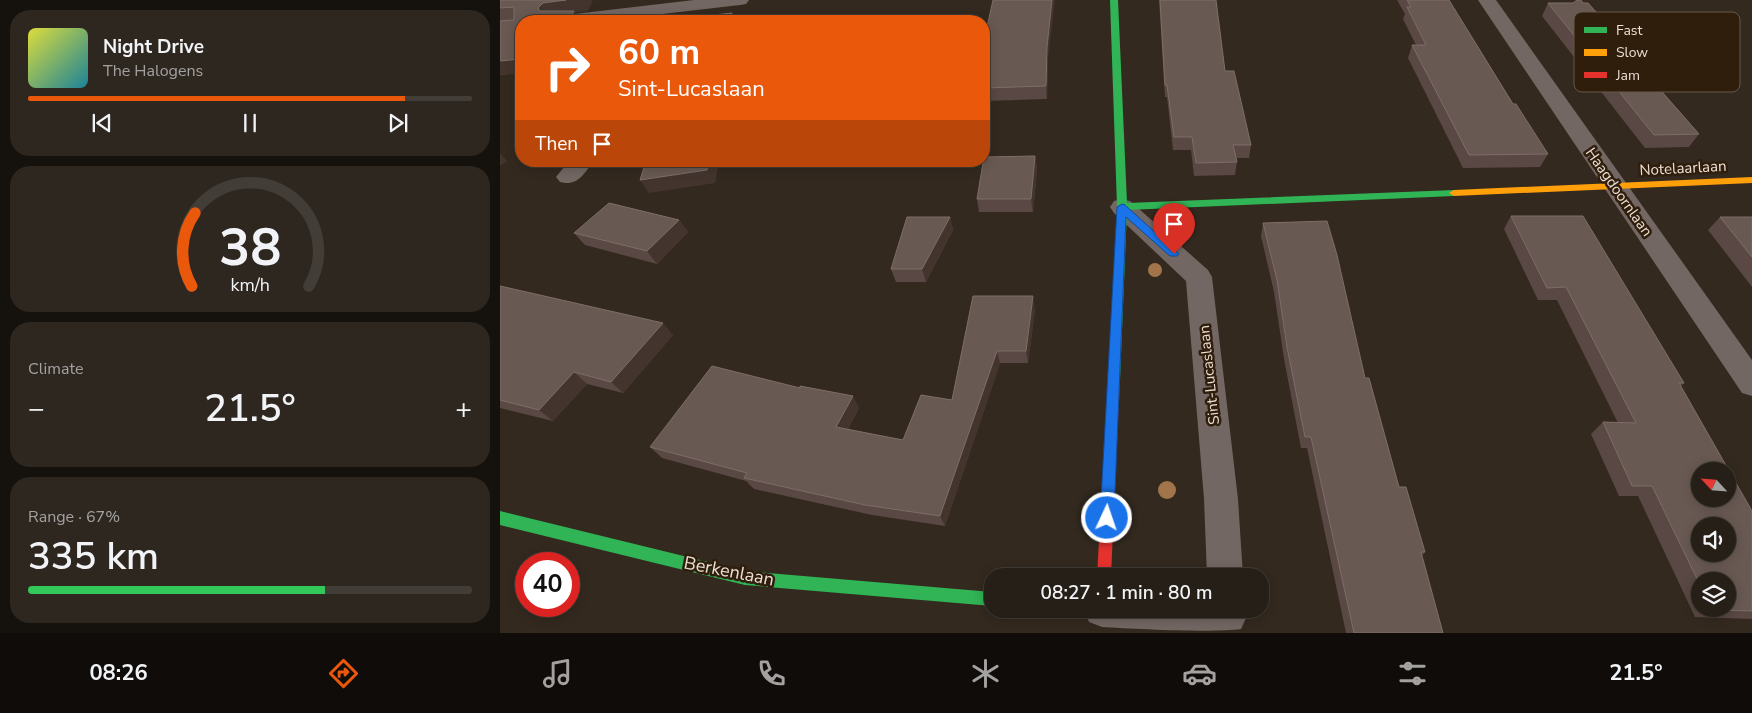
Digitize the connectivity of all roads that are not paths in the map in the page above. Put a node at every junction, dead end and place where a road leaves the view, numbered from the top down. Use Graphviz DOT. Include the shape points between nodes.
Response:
graph roads {
  1 [pos="740,0"];
  2 [pos="1114,0"];
  3 [pos="1487,0"];
  4 [pos="646,15"];
  5 [pos="1752,180"];
  6 [pos="1615,186"];
  7 [pos="1122,207"];
  8 [pos="1752,384"];
  9 [pos="500,518"];
  10 [pos="1104,568"];
  11 [pos="1225,568"];
  12 [pos="984,598"];
  13 [pos="1215,618"];
  14 [pos="1228,619"];
  1 -- 4 [label="street"];
  2 -- 7 [label="street"];
  3 -- 6 [label="street, Haagdoornlaan"];
  5 -- 6 [label="street, Notelaarlaan"];
  6 -- 7 [label="street, Notelaarlaan"];
  6 -- 8 [label="street, Haagdoornlaan"];
  7 -- 10 [label="street"];
  7 -- 11 [label="street, Sint-Lucaslaan" via="1199,277"];
  9 -- 12 [label="street, Berkenlaan" via="745,578"];
  13 -- 14 [label="street"];
}
